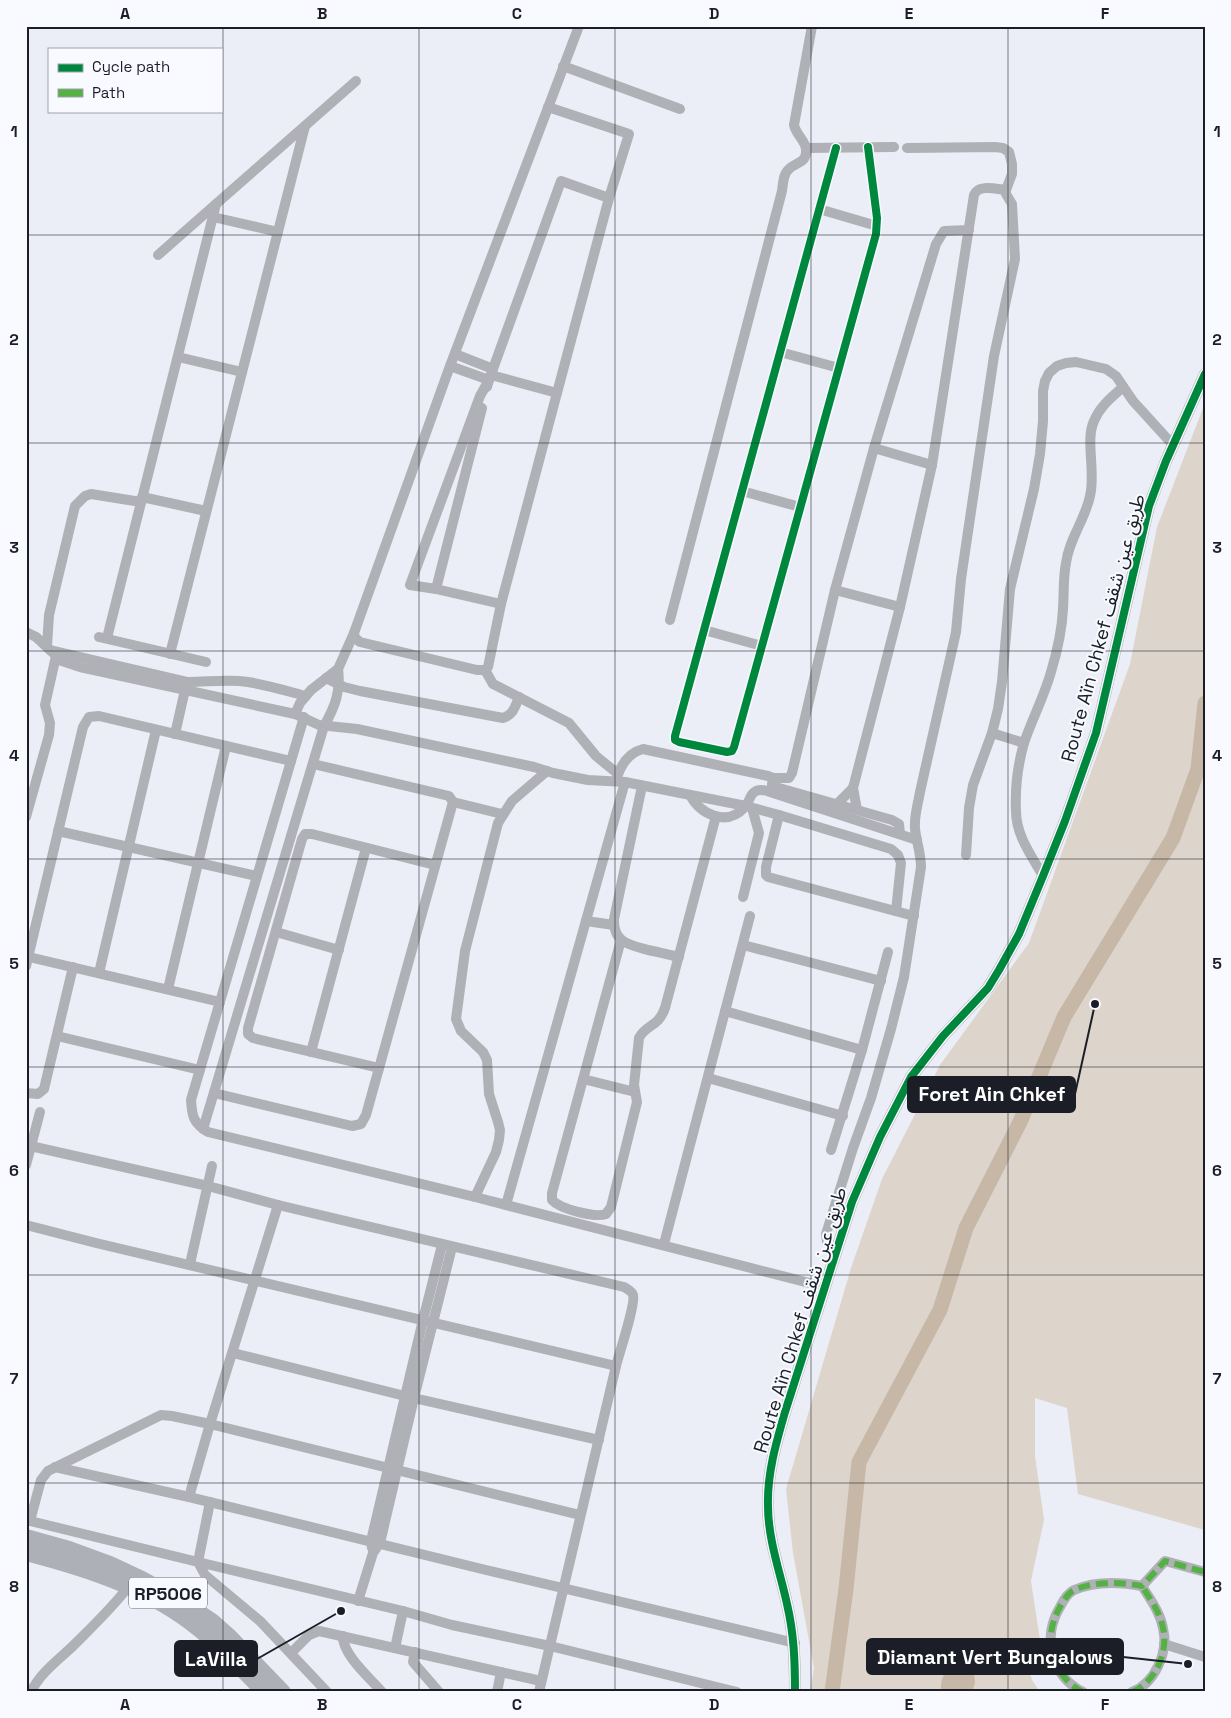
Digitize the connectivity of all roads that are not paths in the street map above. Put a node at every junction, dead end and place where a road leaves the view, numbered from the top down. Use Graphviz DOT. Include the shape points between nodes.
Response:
graph roads {
  1 [pos="579,26"];
  2 [pos="812,26"];
  3 [pos="563,66"];
  4 [pos="356,81"];
  5 [pos="548,107"];
  6 [pos="680,109"];
  7 [pos="305,126"];
  8 [pos="868,147"];
  9 [pos="894,147"];
  10 [pos="806,148"];
  11 [pos="836,148"];
  12 [pos="907,148"];
  13 [pos="1006,190"];
  14 [pos="609,198"];
  15 [pos="216,204"];
  16 [pos="819,209"];
  17 [pos="213,217"];
  18 [pos="877,226"];
  19 [pos="969,230"];
  20 [pos="278,232"];
  21 [pos="158,255"];
  22 [pos="780,352"];
  23 [pos="455,354"];
  24 [pos="178,357"];
  25 [pos="450,366"];
  26 [pos="839,368"];
  27 [pos="242,372"];
  28 [pos="1205,374"];
  29 [pos="491,375"];
  30 [pos="1124,387"];
  31 [pos="558,393"];
  32 [pos="1173,444"];
  33 [pos="874,448"];
  34 [pos="932,465"];
  35 [pos="742,491"];
  36 [pos="142,500"];
  37 [pos="800,507"];
  38 [pos="206,511"];
  39 [pos="436,589"];
  40 [pos="835,590"];
  41 [pos="501,604"];
  42 [pos="900,607"];
  43 [pos="670,620"];
  44 [pos="704,630"];
  45 [pos="26,632"];
  46 [pos="354,633"];
  47 [pos="762,646"];
  48 [pos="51,651"];
  49 [pos="170,654"];
  50 [pos="206,662"];
  51 [pos="338,669"];
  52 [pos="485,670"];
  53 [pos="326,678"];
  54 [pos="340,685"];
  55 [pos="185,690"];
  56 [pos="306,696"];
  57 [pos="519,697"];
  58 [pos="300,716"];
  59 [pos="324,726"];
  60 [pos="156,730"];
  61 [pos="992,733"];
  62 [pos="175,734"];
  63 [pos="1024,743"];
  64 [pos="226,746"];
  65 [pos="705,747"];
  66 [pos="291,761"];
  67 [pos="702,761"];
  68 [pos="313,764"];
  69 [pos="547,771"];
  70 [pos="620,779"];
  71 [pos="772,785"];
  72 [pos="642,786"];
  73 [pos="853,788"];
  74 [pos="690,795"];
  75 [pos="453,802"];
  76 [pos="837,804"];
  77 [pos="749,807"];
  78 [pos="857,810"];
  79 [pos="502,814"];
  80 [pos="779,815"];
  81 [pos="716,816"];
  82 [pos="26,817"];
  83 [pos="58,831"];
  84 [pos="900,834"];
  85 [pos="918,840"];
  86 [pos="129,847"];
  87 [pos="366,848"];
  88 [pos="966,855"];
  89 [pos="198,863"];
  90 [pos="435,865"];
  91 [pos="257,876"];
  92 [pos="1044,876"];
  93 [pos="743,897"];
  94 [pos="896,912"];
  95 [pos="750,916"];
  96 [pos="914,916"];
  97 [pos="586,921"];
  98 [pos="614,924"];
  99 [pos="276,932"];
  100 [pos="621,940"];
  101 [pos="743,945"];
  102 [pos="339,950"];
  103 [pos="888,952"];
  104 [pos="679,958"];
  105 [pos="27,962"];
  106 [pos="73,967"];
  107 [pos="99,973"];
  108 [pos="881,981"];
  109 [pos="168,989"];
  110 [pos="220,1002"];
  111 [pos="725,1011"];
  112 [pos="57,1036"];
  113 [pos="862,1050"];
  114 [pos="311,1052"];
  115 [pos="379,1068"];
  116 [pos="200,1070"];
  117 [pos="708,1078"];
  118 [pos="583,1079"];
  119 [pos="634,1092"];
  120 [pos="26,1093"];
  121 [pos="214,1093"];
  122 [pos="40,1112"];
  123 [pos="843,1116"];
  124 [pos="203,1129"];
  125 [pos="29,1145"];
  126 [pos="832,1150"];
  127 [pos="26,1165"];
  128 [pos="212,1166"];
  129 [pos="208,1186"];
  130 [pos="475,1197"];
  131 [pos="278,1205"];
  132 [pos="506,1205"];
  133 [pos="577,1211"];
  134 [pos="574,1223"];
  135 [pos="26,1225"];
  136 [pos="664,1244"];
  137 [pos="447,1246"];
  138 [pos="838,1248"];
  139 [pos="190,1264"];
  140 [pos="256,1280"];
  141 [pos="825,1287"];
  142 [pos="428,1321"];
  143 [pos="233,1353"];
  144 [pos="616,1366"];
  145 [pos="409,1397"];
  146 [pos="210,1424"];
  147 [pos="599,1440"];
  148 [pos="55,1467"];
  149 [pos="393,1469"];
  150 [pos="189,1497"];
  151 [pos="210,1502"];
  152 [pos="580,1515"];
  153 [pos="28,1520"];
  154 [pos="26,1537"];
  155 [pos="376,1542"];
  156 [pos="26,1552"];
  157 [pos="198,1562"];
  158 [pos="1205,1572"];
  159 [pos="129,1586"];
  160 [pos="1142,1586"];
  161 [pos="563,1588"];
  162 [pos="358,1601"];
  163 [pos="403,1611"];
  164 [pos="343,1636"];
  165 [pos="795,1643"];
  166 [pos="1164,1644"];
  167 [pos="550,1646"];
  168 [pos="395,1648"];
  169 [pos="414,1652"];
  170 [pos="291,1653"];
  171 [pos="1205,1657"];
  172 [pos="502,1672"];
  173 [pos="541,1681"];
  174 [pos="31,1692"];
  175 [pos="264,1692"];
  176 [pos="283,1692"];
  177 [pos="327,1692"];
  178 [pos="382,1692"];
  179 [pos="438,1692"];
  180 [pos="496,1692"];
  181 [pos="539,1692"];
  182 [pos="738,1692"];
  183 [pos="795,1692"];
  184 [pos="1083,1692"];
  185 [pos="1132,1692"];
  1 -- 3 [label="street"];
  2 -- 10 [label="street" via="794,125"];
  3 -- 5 [label="street"];
  3 -- 6 [label="street"];
  4 -- 7 [label="street"];
  5 -- 14 [label="street" via="630,134"];
  5 -- 23 [label="street"];
  7 -- 15 [label="street"];
  7 -- 20 [label="street"];
  8 -- 9 [label="street"];
  8 -- 11 [label="street"];
  8 -- 18 [label="street"];
  10 -- 11 [label="street"];
  10 -- 43 [label="street" via="802,162 788,169 784,176"];
  11 -- 16 [label="street"];
  12 -- 13 [label="street" via="1003,148 1009,152 1012,164 1012,178"];
  13 -- 19 [label="street" via="975,191"];
  13 -- 85 [label="street" via="1012,204 1015,260 994,356 956,632 920,792 915,824"];
  14 -- 29 [label="street" via="561,181"];
  14 -- 31 [label="street"];
  15 -- 17 [label="street"];
  15 -- 21 [label="street"];
  16 -- 18 [label="street"];
  16 -- 22 [label="street"];
  17 -- 20 [label="street"];
  17 -- 24 [label="street"];
  18 -- 26 [label="street"];
  19 -- 33 [label="street" via="944,232 939,238"];
  19 -- 34 [label="street"];
  20 -- 27 [label="street"];
  22 -- 26 [label="street"];
  22 -- 35 [label="street"];
  23 -- 25 [label="street"];
  23 -- 29 [label="street"];
  24 -- 27 [label="street"];
  24 -- 36 [label="street"];
  25 -- 29 [label="street"];
  25 -- 46 [label="street"];
  26 -- 37 [label="street"];
  27 -- 38 [label="street"];
  28 -- 32 [label="street, Route Aïn Chkef طريق عين شقف"];
  29 -- 31 [label="street"];
  29 -- 39 [label="street"];
  29 -- 39 [label="street" via="480,396 410,585"];
  30 -- 32 [label="street"];
  30 -- 61 [label="street" via="1106,369 1076,362 1057,366 1045,381 1040,454 1010,589 1002,682"];
  30 -- 63 [label="street" via="1105,403 1090,434 1091,494 1068,550 1057,651"];
  31 -- 41 [label="street"];
  32 -- 92 [label="street, Route Aïn Chkef طريق عين شقف" via="1143,528 1096,734"];
  33 -- 34 [label="street"];
  33 -- 40 [label="street"];
  34 -- 42 [label="street"];
  35 -- 37 [label="street"];
  35 -- 44 [label="street"];
  36 -- 38 [label="street"];
  36 -- 48 [label="street" via="91,494 75,506 49,615"];
  36 -- 49 [label="street" via="103,638"];
  37 -- 47 [label="street"];
  38 -- 49 [label="street"];
  39 -- 41 [label="street"];
  40 -- 42 [label="street"];
  40 -- 71 [label="street" via="792,773 789,778"];
  41 -- 52 [label="street"];
  42 -- 73 [label="street"];
  44 -- 47 [label="street"];
  44 -- 65 [label="street" via="675,738 679,742"];
  45 -- 48 [label="street"];
  46 -- 51 [label="street"];
  46 -- 52 [label="street" via="360,642"];
  47 -- 65 [label="street" via="732,751"];
  48 -- 55 [label="street" via="62,661 80,667"];
  48 -- 56 [label="street" via="188,682 248,682"];
  48 -- 82 [label="street" via="45,705 50,723"];
  49 -- 50 [label="street"];
  51 -- 53 [label="street"];
  51 -- 54 [label="street"];
  52 -- 57 [label="street" via="493,684"];
  53 -- 54 [label="street"];
  53 -- 56 [label="street"];
  54 -- 57 [label="street" via="360,692 503,718 514,710"];
  54 -- 59 [label="street" via="335,706"];
  55 -- 58 [label="street"];
  55 -- 62 [label="street"];
  56 -- 58 [label="street" via="300,703"];
  57 -- 70 [label="street" via="569,722 596,756"];
  58 -- 59 [label="street"];
  58 -- 66 [label="street"];
  59 -- 68 [label="street"];
  59 -- 69 [label="street" via="357,729"];
  60 -- 62 [label="street"];
  60 -- 83 [label="street" via="99,716 88,717"];
  60 -- 86 [label="street"];
  61 -- 63 [label="street"];
  61 -- 88 [label="street" via="973,785"];
  62 -- 64 [label="street"];
  63 -- 92 [label="street" via="1017,786 1018,832"];
  64 -- 66 [label="street"];
  64 -- 89 [label="street"];
  65 -- 67 [label="street"];
  66 -- 91 [label="street"];
  67 -- 70 [label="street" via="643,749 631,753 624,761"];
  67 -- 71 [label="street" via="768,776"];
  68 -- 75 [label="street" via="449,796"];
  68 -- 121 [label="street"];
  69 -- 70 [label="street" via="588,780"];
  69 -- 79 [label="street"];
  70 -- 72 [label="street"];
  70 -- 97 [label="street"];
  71 -- 76 [label="street"];
  71 -- 77 [label="street" via="755,791"];
  71 -- 84 [label="street"];
  72 -- 74 [label="street"];
  72 -- 98 [label="street"];
  73 -- 76 [label="street"];
  73 -- 78 [label="street"];
  74 -- 77 [label="street"];
  74 -- 81 [label="street" via="702,810"];
  75 -- 79 [label="street"];
  75 -- 90 [label="street"];
  76 -- 78 [label="street"];
  77 -- 80 [label="street"];
  77 -- 81 [label="street" via="730,816"];
  77 -- 93 [label="street" via="759,834"];
  78 -- 84 [label="street" via="896,822"];
  79 -- 130 [label="street" via="465,951 456,1019 461,1031 487,1060 488,1094 500,1130 496,1152"];
  80 -- 94 [label="street" via="895,852 902,863"];
  80 -- 94 [label="street" via="766,867 768,877"];
  81 -- 104 [label="street"];
  83 -- 86 [label="street"];
  83 -- 105 [label="street"];
  84 -- 85 [label="street"];
  85 -- 96 [label="street" via="921,867"];
  86 -- 89 [label="street"];
  86 -- 107 [label="street"];
  87 -- 90 [label="street"];
  87 -- 99 [label="street" via="306,834"];
  87 -- 102 [label="street"];
  89 -- 91 [label="street"];
  89 -- 109 [label="street"];
  90 -- 115 [label="street"];
  91 -- 110 [label="street"];
  92 -- 138 [label="street, Route Aïn Chkef طريق عين شقف" via="1019,934 988,988 943,1036 903,1092 852,1202"];
  94 -- 96 [label="street"];
  95 -- 101 [label="street"];
  96 -- 138 [label="street" via="892,1029 826,1234 827,1242"];
  97 -- 98 [label="street"];
  97 -- 132 [label="street"];
  98 -- 100 [label="street"];
  99 -- 102 [label="street"];
  99 -- 114 [label="street" via="248,1034"];
  100 -- 104 [label="street"];
  100 -- 118 [label="street"];
  101 -- 108 [label="street"];
  101 -- 111 [label="street"];
  102 -- 114 [label="street"];
  103 -- 108 [label="street"];
  104 -- 119 [label="street" via="663,1015 639,1038"];
  105 -- 106 [label="street"];
  106 -- 107 [label="street"];
  106 -- 112 [label="street"];
  107 -- 109 [label="street"];
  108 -- 113 [label="street"];
  109 -- 110 [label="street"];
  110 -- 116 [label="street"];
  111 -- 113 [label="street"];
  111 -- 117 [label="street"];
  112 -- 116 [label="street"];
  112 -- 120 [label="street" via="44,1089 38,1094"];
  113 -- 123 [label="street"];
  114 -- 115 [label="street"];
  115 -- 121 [label="street" via="364,1120 357,1126"];
  116 -- 124 [label="street" via="191,1100 192,1112 198,1126"];
  117 -- 123 [label="street"];
  117 -- 136 [label="street"];
  118 -- 119 [label="street"];
  118 -- 133 [label="street" via="552,1193 556,1204"];
  119 -- 133 [label="street" via="637,1102 609,1212 603,1216"];
  121 -- 124 [label="street"];
  122 -- 125 [label="street"];
  123 -- 126 [label="street"];
  124 -- 130 [label="street"];
  125 -- 127 [label="street"];
  125 -- 129 [label="street"];
  128 -- 129 [label="street"];
  129 -- 131 [label="street"];
  129 -- 139 [label="street"];
  130 -- 132 [label="street"];
  131 -- 137 [label="street"];
  131 -- 140 [label="street"];
  132 -- 134 [label="street"];
  133 -- 134 [label="street"];
  134 -- 136 [label="street"];
  135 -- 139 [label="street"];
  136 -- 141 [label="street"];
  137 -- 142 [label="street"];
  137 -- 144 [label="street" via="630,1290 633,1300"];
  138 -- 141 [label="street, Route Aïn Chkef طريق عين شقف"];
  139 -- 140 [label="street"];
  140 -- 142 [label="street"];
  140 -- 143 [label="street"];
  141 -- 165 [label="street, Route Aïn Chkef طريق عين شقف" via="780,1429 768,1481 771,1540"];
  142 -- 144 [label="street"];
  142 -- 145 [label="street"];
  143 -- 145 [label="street"];
  143 -- 146 [label="street"];
  144 -- 147 [label="street"];
  145 -- 147 [label="street"];
  145 -- 149 [label="street"];
  146 -- 148 [label="street" via="161,1416"];
  146 -- 149 [label="street"];
  146 -- 150 [label="street"];
  147 -- 152 [label="street"];
  148 -- 150 [label="street"];
  148 -- 153 [label="street" via="43,1476"];
  149 -- 152 [label="street"];
  149 -- 155 [label="street"];
  150 -- 151 [label="street"];
  151 -- 155 [label="street"];
  151 -- 157 [label="street"];
  152 -- 161 [label="street"];
  153 -- 157 [label="street"];
  154 -- 176 [label="highway, RP5006" via="69,1548 110,1564 184,1602 230,1637"];
  155 -- 161 [label="street"];
  155 -- 162 [label="street"];
  156 -- 159 [label="highway, RP5006" via="86,1569"];
  157 -- 162 [label="street"];
  157 -- 170 [label="street" via="210,1579 260,1621"];
  158 -- 160 [label="street" via="1165,1561"];
  159 -- 174 [label="street" via="38,1679"];
  159 -- 175 [label="highway, RP5006" via="200,1629"];
  160 -- 166 [label="street" via="1158,1613 1164,1629"];
  160 -- 184 [label="street" via="1101,1584 1072,1591 1054,1616 1050,1648 1056,1665 1075,1688"];
  161 -- 165 [label="street"];
  161 -- 167 [label="street"];
  162 -- 163 [label="street"];
  163 -- 167 [label="street"];
  163 -- 168 [label="street"];
  164 -- 168 [label="street"];
  164 -- 170 [label="street" via="319,1631 309,1635"];
  164 -- 178 [label="street" via="346,1651"];
  165 -- 183 [label="street, Route Aïn Chkef طريق عين شقف"];
  166 -- 171 [label="street"];
  166 -- 185 [label="street" via="1157,1671"];
  167 -- 173 [label="street"];
  167 -- 182 [label="street"];
  168 -- 169 [label="street"];
  169 -- 172 [label="street"];
  169 -- 179 [label="street" via="413,1662"];
  170 -- 177 [label="street"];
  172 -- 173 [label="street"];
  172 -- 180 [label="street"];
  173 -- 181 [label="street"];
}
